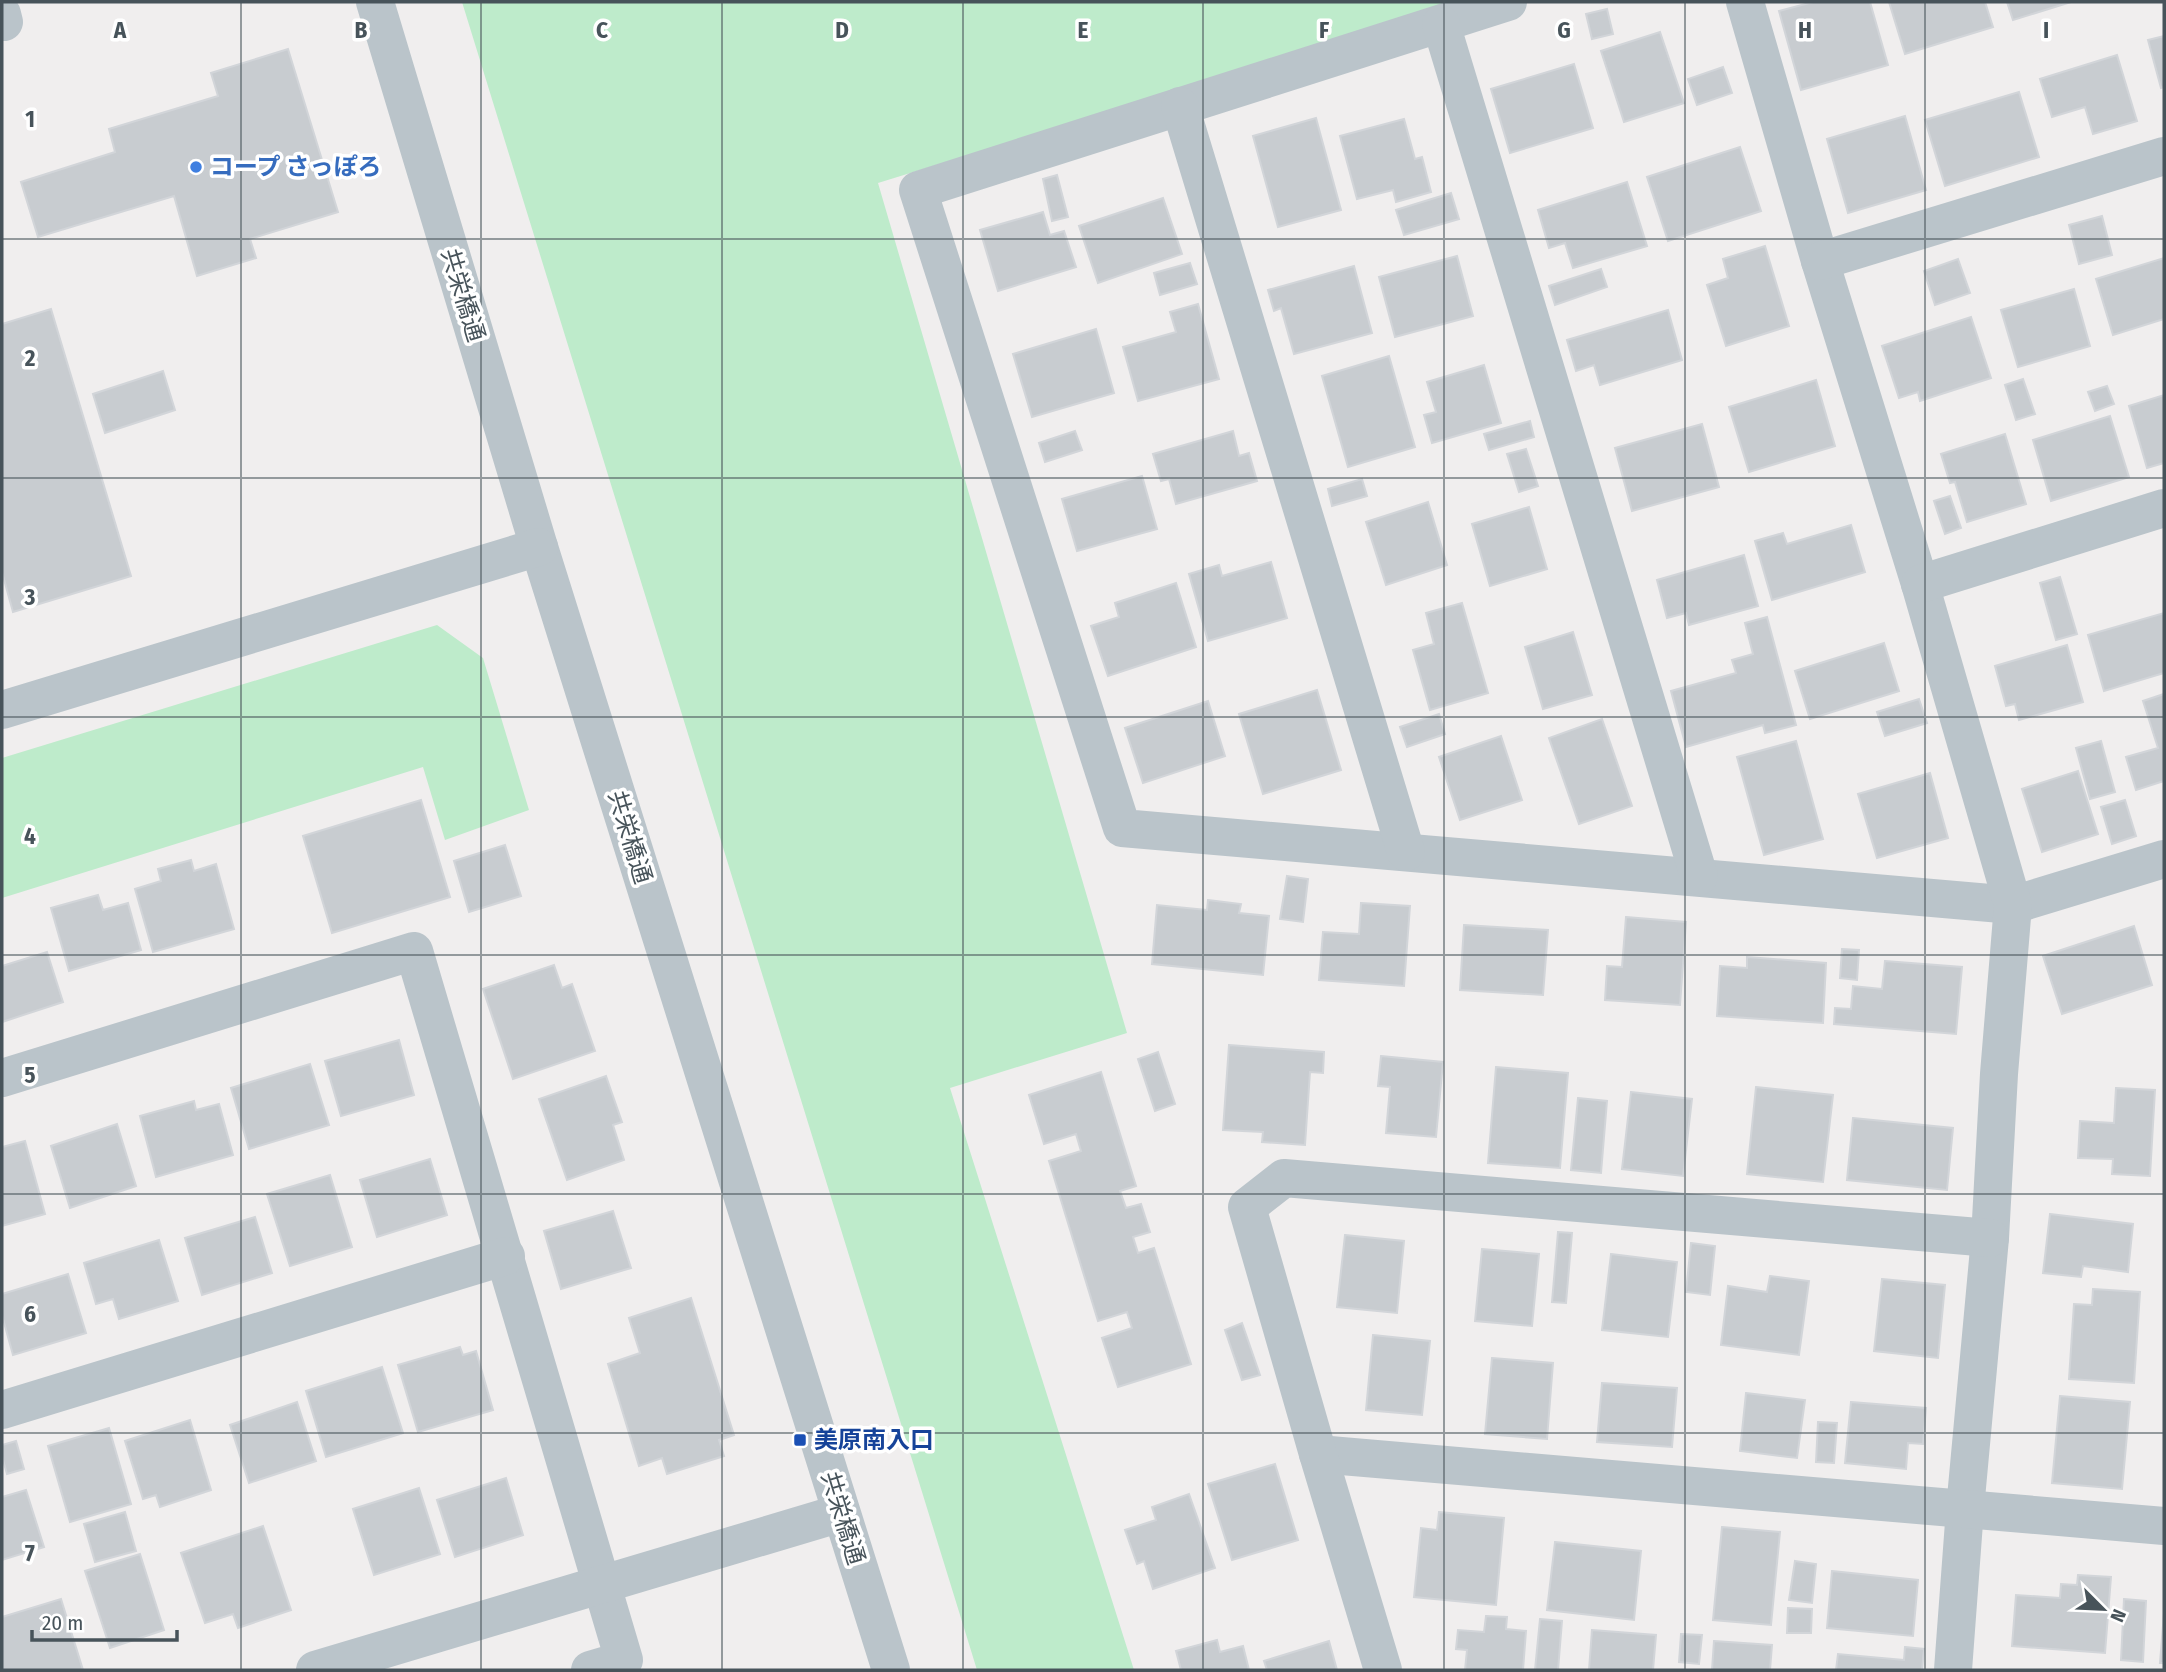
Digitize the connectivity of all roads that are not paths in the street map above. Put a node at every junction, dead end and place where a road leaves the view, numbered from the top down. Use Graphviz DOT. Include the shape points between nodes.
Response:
graph roads {
  1 [pos="375,2"];
  2 [pos="1508,2"];
  3 [pos="1745,2"];
  4 [pos="1441,24"];
  5 [pos="1180,106"];
  6 [pos="2164,156"];
  7 [pos="1821,261"];
  8 [pos="2164,508"];
  9 [pos="539,547"];
  10 [pos="1920,584"];
  11 [pos="2,710"];
  12 [pos="1406,852"];
  13 [pos="2164,859"];
  14 [pos="1699,876"];
  15 [pos="2013,905"];
  16 [pos="2,1078"];
  17 [pos="1990,1238"];
  18 [pos="506,1256"];
  19 [pos="2,1410"];
  20 [pos="1318,1454"];
  21 [pos="1965,1510"];
  22 [pos="841,1513"];
  23 [pos="2164,1526"];
  24 [pos="602,1585"];
  25 [pos="331,1668"];
  26 [pos="590,1670"];
  27 [pos="891,1670"];
  28 [pos="1383,1670"];
  29 [pos="1953,1670"];
  1 -- 9 [label="street, 共栄橋通"];
  2 -- 4 [label="street"];
  3 -- 7 [label="street"];
  4 -- 5 [label="street"];
  4 -- 14 [label="street"];
  5 -- 12 [label="street"];
  5 -- 12 [label="street" via="918,190 1122,828"];
  6 -- 7 [label="street"];
  7 -- 10 [label="street"];
  8 -- 10 [label="street"];
  9 -- 11 [label="street"];
  9 -- 22 [label="street, 共栄橋通"];
  10 -- 15 [label="street"];
  12 -- 14 [label="street"];
  13 -- 15 [label="street"];
  14 -- 15 [label="street"];
  15 -- 17 [label="street"];
  16 -- 18 [label="street" via="414,951"];
  17 -- 20 [label="street" via="1284,1178 1247,1207"];
  17 -- 21 [label="street"];
  18 -- 19 [label="street"];
  18 -- 24 [label="street"];
  20 -- 21 [label="street"];
  20 -- 28 [label="street"];
  21 -- 23 [label="street"];
  21 -- 29 [label="street"];
  22 -- 24 [label="street"];
  22 -- 27 [label="street, 共栄橋通"];
  24 -- 25 [label="street"];
  24 -- 26 [label="street" via="624,1660"];
}
